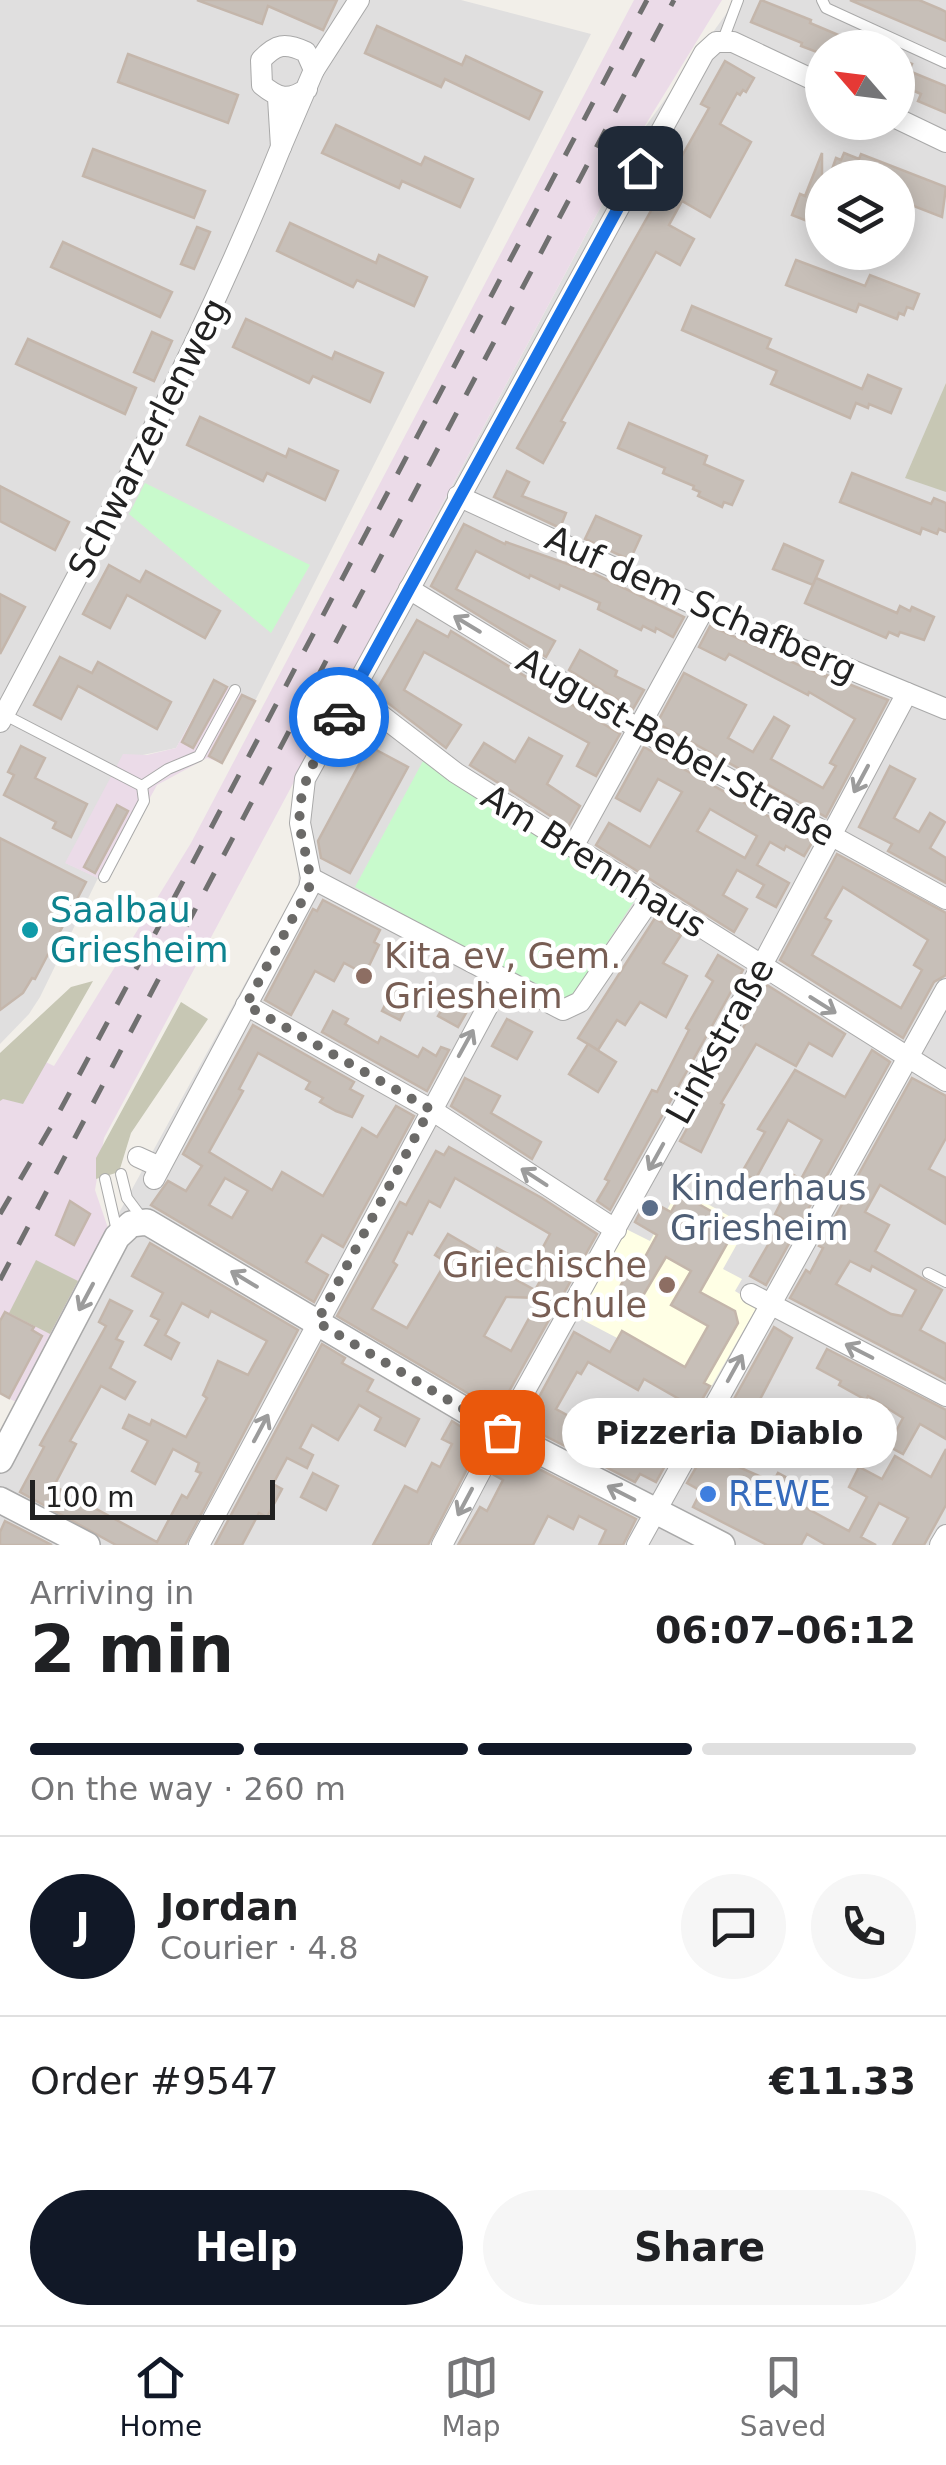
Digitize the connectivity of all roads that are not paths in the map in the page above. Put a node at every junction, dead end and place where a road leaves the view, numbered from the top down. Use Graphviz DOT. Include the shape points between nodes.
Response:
graph roads {
  1 [pos="359,0"];
  2 [pos="738,0"];
  3 [pos="822,0"];
  4 [pos="723,40"];
  5 [pos="946,63"];
  6 [pos="805,76"];
  7 [pos="310,80"];
  8 [pos="278,98"];
  9 [pos="915,127"];
  10 [pos="946,142"];
  11 [pos="281,146"];
  12 [pos="458,496"];
  13 [pos="410,589"];
  14 [pos="704,609"];
  15 [pos="234,690"];
  16 [pos="352,693"];
  17 [pos="907,693"];
  18 [pos="946,709"];
  19 [pos="2,718"];
  20 [pos="639,729"];
  21 [pos="142,786"];
  22 [pos="830,837"];
  23 [pos="572,847"];
  24 [pos="104,877"];
  25 [pos="311,878"];
  26 [pos="652,897"];
  27 [pos="946,899"];
  28 [pos="761,967"];
  29 [pos="502,978"];
  30 [pos="946,989"];
  31 [pos="246,1005"];
  32 [pos="907,1058"];
  33 [pos="946,1081"];
  34 [pos="430,1109"];
  35 [pos="138,1157"];
  36 [pos="121,1174"];
  37 [pos="105,1179"];
  38 [pos="146,1222"];
  39 [pos="616,1230"];
  40 [pos="117,1238"];
  41 [pos="928,1272"];
  42 [pos="946,1282"];
  43 [pos="751,1294"];
  44 [pos="770,1305"];
  45 [pos="317,1322"];
  46 [pos="946,1396"];
  47 [pos="502,1432"];
  48 [pos="0,1460"];
  49 [pos="0,1500"];
  50 [pos="655,1510"];
  51 [pos="946,1535"];
  52 [pos="87,1545"];
  53 [pos="200,1545"];
  54 [pos="442,1545"];
  55 [pos="637,1545"];
  56 [pos="722,1545"];
  57 [pos="940,1545"];
  1 -- 7 [label="street, Schwarzerlenweg"];
  2 -- 4 [label="lane"];
  3 -- 5 [label="lane" via="826,8"];
  4 -- 6 [label="street"];
  4 -- 12 [label="street" via="704,53"];
  7 -- 8 [label="street" via="292,98"];
  7 -- 8 [label="street, Schwarzerlenweg" via="306,52 288,44 273,47 260,60 262,85"];
  7 -- 11 [label="street, Schwarzerlenweg"];
  8 -- 11 [label="street, Schwarzerlenweg"];
  9 -- 10 [label="street"];
  11 -- 19 [label="street, Schwarzerlenweg" via="233,266 126,488"];
  12 -- 13 [label="street"];
  12 -- 14 [label="street, Auf dem Schafberg"];
  13 -- 16 [label="street"];
  20 -- 13 [label="street, August-Bebel-Straße, one-way"];
  14 -- 17 [label="street, Auf dem Schafberg"];
  14 -- 20 [label="street"];
  15 -- 21 [label="lane" via="199,756"];
  16 -- 23 [label="street, Am Brennhaus" via="456,773"];
  16 -- 25 [label="street" via="304,779 300,822"];
  17 -- 18 [label="street, Auf dem Schafberg"];
  17 -- 22 [label="street, Linkstraße, one-way"];
  19 -- 21 [label="lane"];
  20 -- 22 [label="street, August-Bebel-Straße"];
  20 -- 23 [label="street"];
  21 -- 24 [label="lane" via="144,801"];
  22 -- 27 [label="street, August-Bebel-Straße"];
  22 -- 28 [label="street, Linkstraße"];
  23 -- 26 [label="street, Am Brennhaus"];
  25 -- 29 [label="street"];
  25 -- 31 [label="street"];
  26 -- 28 [label="street, Am Brennhaus"];
  26 -- 29 [label="street" via="575,1006 556,1008"];
  28 -- 32 [label="street, Am Brennhaus, one-way"];
  28 -- 39 [label="street, Linkstraße, one-way"];
  34 -- 29 [label="street, one-way"];
  30 -- 32 [label="street"];
  31 -- 34 [label="street"];
  31 -- 35 [label="street" via="157,1173"];
  32 -- 33 [label="street, Am Brennhaus"];
  32 -- 44 [label="street"];
  39 -- 34 [label="street, one-way"];
  34 -- 45 [label="street"];
  36 -- 38 [label="lane" via="127,1198"];
  37 -- 40 [label="lane"];
  38 -- 40 [label="street" via="130,1224"];
  45 -- 38 [label="street, one-way"];
  39 -- 47 [label="street, Linkstraße"];
  40 -- 48 [label="street, one-way"];
  41 -- 42 [label="lane"];
  43 -- 44 [label="street"];
  46 -- 44 [label="street, one-way"];
  50 -- 44 [label="street, one-way"];
  45 -- 47 [label="street"];
  53 -- 45 [label="street, one-way"];
  50 -- 47 [label="street, one-way"];
  47 -- 54 [label="street, Linkstraße, one-way"];
  49 -- 52 [label="street"];
  50 -- 55 [label="street"];
  50 -- 56 [label="street"];
  51 -- 57 [label="street"];
}
